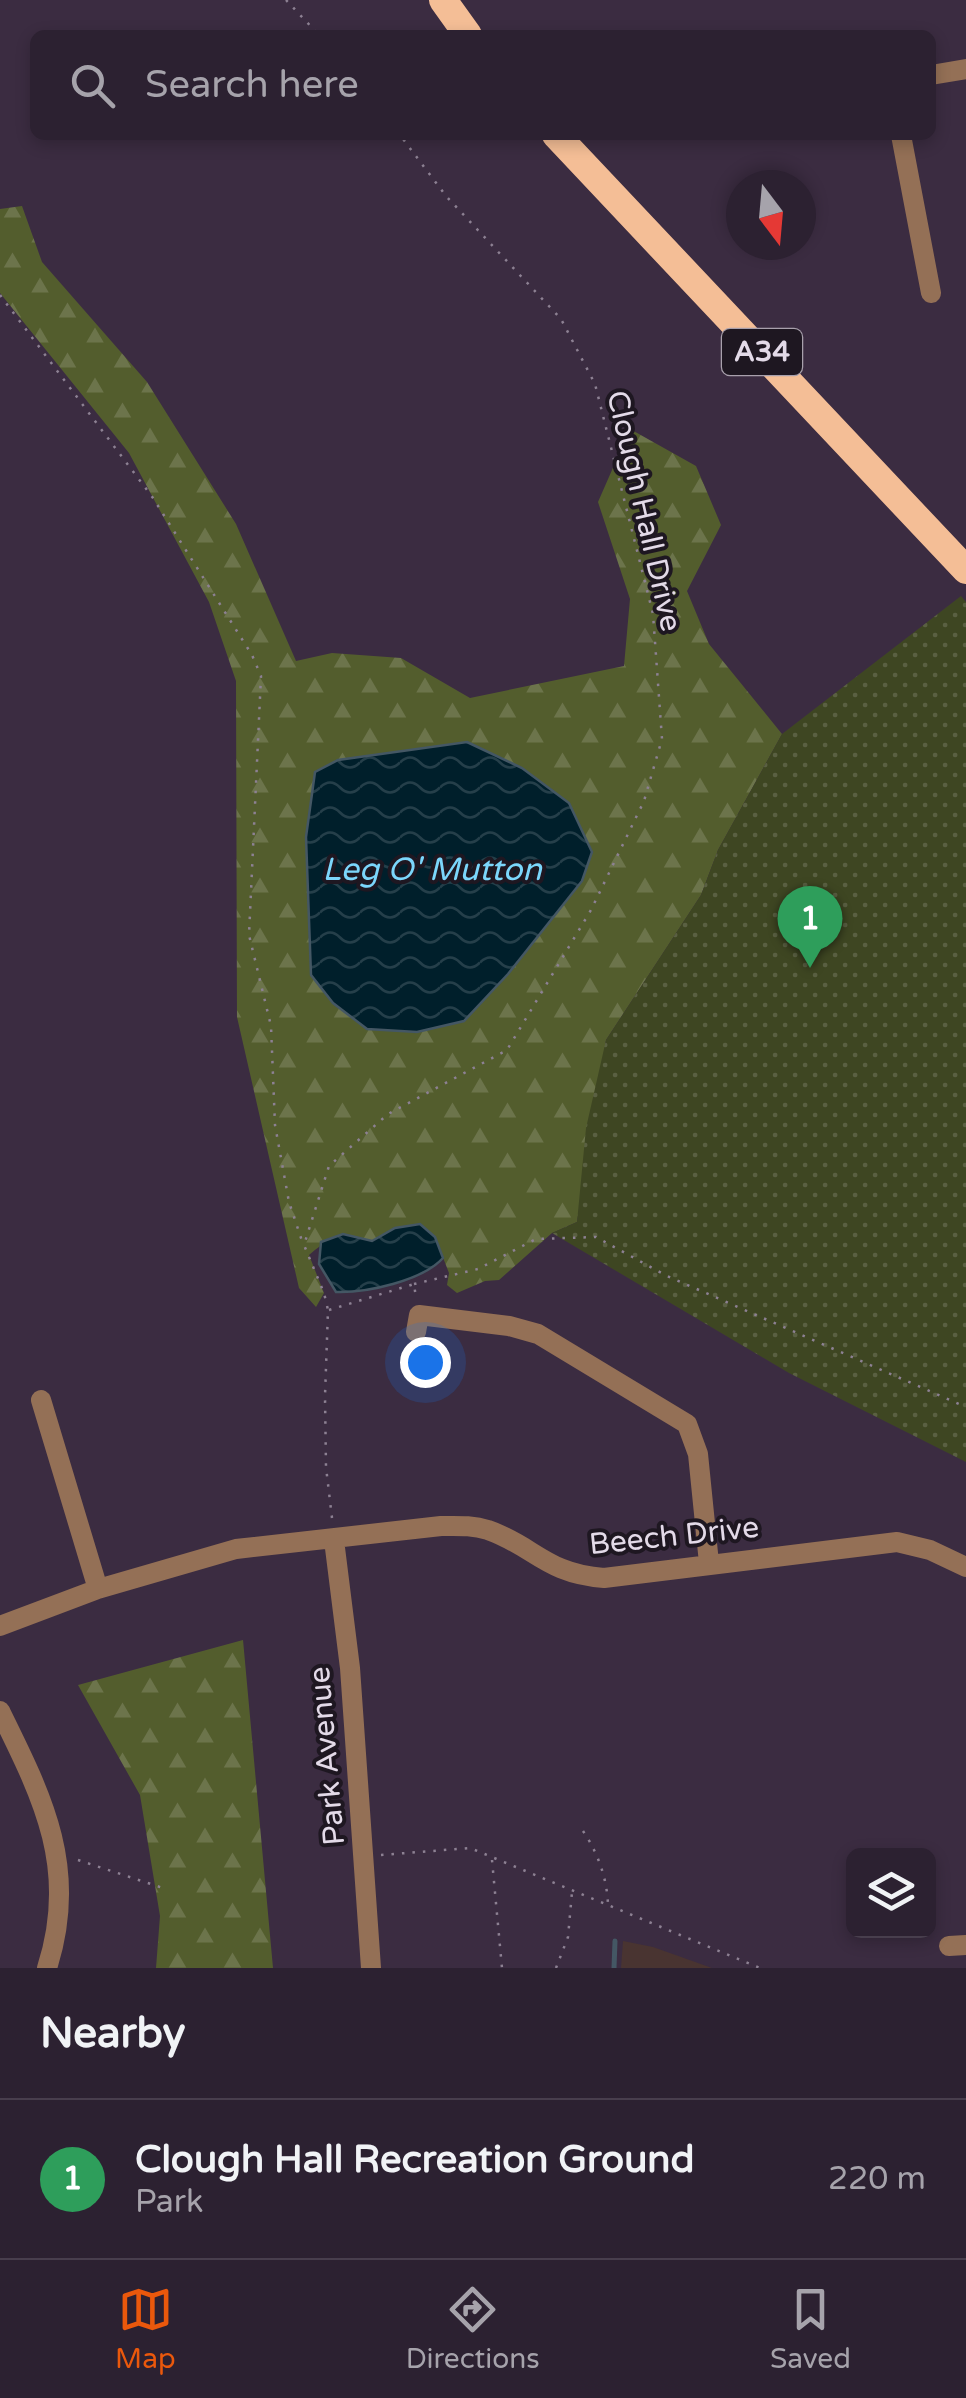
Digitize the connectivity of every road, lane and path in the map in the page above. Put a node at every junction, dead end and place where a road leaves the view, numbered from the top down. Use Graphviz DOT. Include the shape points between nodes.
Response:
graph roads {
  1 [pos="286,0"];
  2 [pos="443,0"];
  3 [pos="313,30"];
  4 [pos="464,30"];
  5 [pos="966,69"];
  6 [pos="936,74"];
  7 [pos="404,140"];
  8 [pos="561,140"];
  9 [pos="902,140"];
  10 [pos="931,293"];
  11 [pos="0,295"];
  12 [pos="966,570"];
  13 [pos="304,1245"];
  14 [pos="414,1284"];
  15 [pos="328,1310"];
  16 [pos="418,1323"];
  17 [pos="41,1400"];
  18 [pos="966,1407"];
  19 [pos="334,1540"];
  20 [pos="709,1564"];
  21 [pos="966,1567"];
  22 [pos="98,1589"];
  23 [pos="0,1626"];
  24 [pos="0,1711"];
  25 [pos="583,1831"];
  26 [pos="57,1854"];
  27 [pos="365,1856"];
  28 [pos="492,1859"];
  29 [pos="166,1889"];
  30 [pos="572,1892"];
  31 [pos="608,1906"];
  32 [pos="47,1968"];
  33 [pos="371,1968"];
  34 [pos="502,1968"];
  35 [pos="556,1968"];
  36 [pos="760,1968"];
  1 -- 3 [label="path"];
  2 -- 4 [label="highway"];
  5 -- 6 [label="street"];
  7 -- 13 [label="path, Clough Hall Drive" via="446,196 561,319 595,384 653,614 662,739 644,801 592,910 508,1050 388,1114 329,1166"];
  8 -- 12 [label="highway, A34"];
  9 -- 10 [label="street"];
  11 -- 13 [label="path" via="153,498 261,676 249,936 271,1026 285,1182"];
  13 -- 15 [label="path"];
  14 -- 15 [label="path"];
  14 -- 16 [label="path"];
  14 -- 18 [label="path" via="478,1269 536,1239 596,1237 667,1276"];
  15 -- 19 [label="path" via="326,1467"];
  16 -- 20 [label="street" via="509,1326 538,1334 687,1424 698,1454"];
  17 -- 22 [label="street"];
  19 -- 20 [label="street, Beech Drive" via="471,1526 580,1576"];
  19 -- 22 [label="street, Beech Drive" via="236,1550"];
  19 -- 27 [label="street, Park Avenue"];
  20 -- 21 [label="street, Beech Drive" via="897,1542"];
  22 -- 23 [label="street, Beech Drive"];
  24 -- 26 [label="street" via="40,1791"];
  25 -- 31 [label="path" via="607,1882"];
  26 -- 29 [label="path"];
  26 -- 32 [label="street" via="59,1909"];
  27 -- 28 [label="path" via="470,1848"];
  27 -- 33 [label="street, Park Avenue"];
  28 -- 30 [label="path"];
  28 -- 34 [label="path"];
  30 -- 31 [label="path"];
  30 -- 35 [label="path" via="568,1937"];
  31 -- 36 [label="path"];
}
